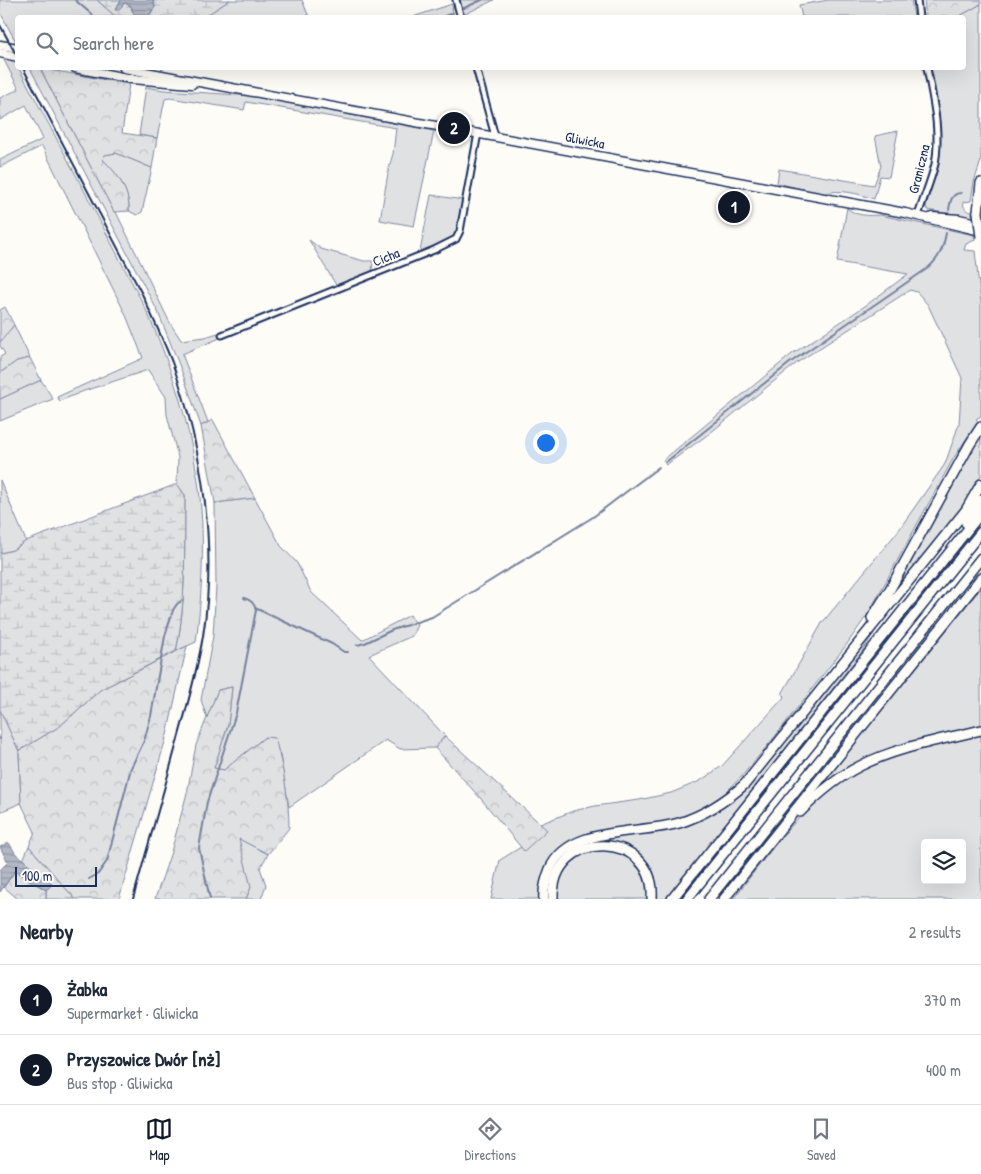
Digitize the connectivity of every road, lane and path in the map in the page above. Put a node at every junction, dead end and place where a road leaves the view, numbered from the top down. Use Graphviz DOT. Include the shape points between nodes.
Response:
graph roads {
  1 [pos="456,0"];
  2 [pos="916,0"];
  3 [pos="460,15"];
  4 [pos="918,15"];
  5 [pos="0,45"];
  6 [pos="15,48"];
  7 [pos="0,53"];
  8 [pos="15,56"];
  9 [pos="85,70"];
  10 [pos="135,70"];
  11 [pos="477,70"];
  12 [pos="927,70"];
  13 [pos="248,90"];
  14 [pos="478,133"];
  15 [pos="496,136"];
  16 [pos="981,183"];
  17 [pos="918,216"];
  18 [pos="981,224"];
  19 [pos="981,232"];
  20 [pos="981,238"];
  21 [pos="222,334"];
  22 [pos="981,427"];
  23 [pos="981,484"];
  24 [pos="981,500"];
  25 [pos="981,513"];
  26 [pos="981,532"];
  27 [pos="981,558"];
  28 [pos="936,569"];
  29 [pos="981,578"];
  30 [pos="853,649"];
  31 [pos="981,730"];
  32 [pos="771,840"];
  33 [pos="544,899"];
  34 [pos="553,899"];
  35 [pos="652,899"];
  36 [pos="672,899"];
  37 [pos="688,899"];
  38 [pos="709,899"];
  39 [pos="724,899"];
  1 -- 3 [label="street"];
  2 -- 4 [label="street"];
  5 -- 6 [label="main road"];
  7 -- 8 [label="main road"];
  9 -- 13 [label="main road, Gliwicka" via="132,79"];
  10 -- 13 [label="main road, Gliwicka"];
  11 -- 15 [label="street"];
  12 -- 17 [label="street, Graniczna" via="937,141 934,165"];
  13 -- 14 [label="main road, Gliwicka"];
  14 -- 15 [label="main road, Gliwicka"];
  14 -- 21 [label="street, Cicha" via="456,239"];
  15 -- 17 [label="main road, Gliwicka"];
  16 -- 20 [label="highway, bridge" via="978,212"];
  17 -- 18 [label="main road"];
  17 -- 19 [label="main road"];
  22 -- 30 [label="highway"];
  23 -- 30 [label="highway" via="966,510"];
  24 -- 28 [label="highway"];
  25 -- 28 [label="highway"];
  26 -- 37 [label="highway"];
  27 -- 38 [label="highway"];
  28 -- 36 [label="highway"];
  29 -- 32 [label="highway"];
  30 -- 33 [label="highway" via="756,772 734,793 707,812 678,824 587,838 570,846 551,866"];
  31 -- 32 [label="highway" via="892,753 859,766 811,801"];
  32 -- 39 [label="highway"];
  34 -- 35 [label="highway" via="555,879 563,865 576,853 600,845 624,850 635,857 649,877"];
}
